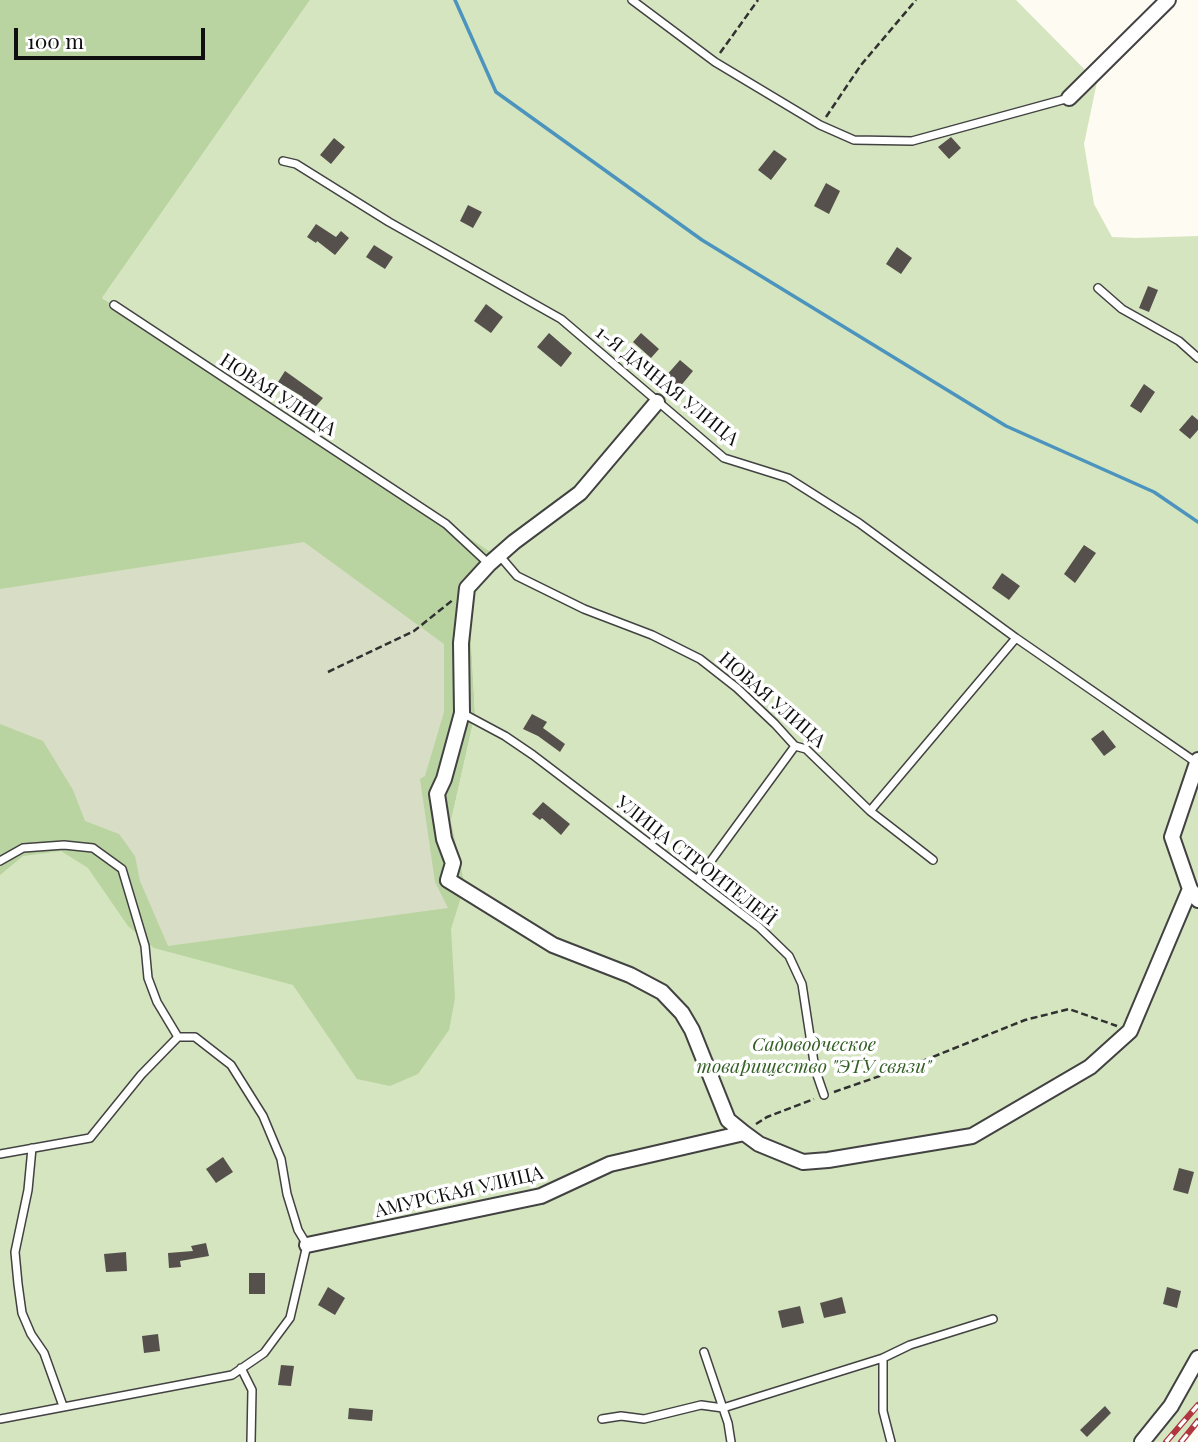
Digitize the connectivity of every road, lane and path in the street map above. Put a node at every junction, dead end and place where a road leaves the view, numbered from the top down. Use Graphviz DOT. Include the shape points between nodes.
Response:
graph roads {
  1 [pos="632,0"];
  2 [pos="758,0"];
  3 [pos="916,0"];
  4 [pos="1168,0"];
  5 [pos="715,62"];
  6 [pos="1069,98"];
  7 [pos="820,125"];
  8 [pos="283,161"];
  9 [pos="1098,288"];
  10 [pos="114,305"];
  11 [pos="1198,358"];
  12 [pos="657,402"];
  13 [pos="494,559"];
  14 [pos="467,589"];
  15 [pos="1016,638"];
  16 [pos="328,672"];
  17 [pos="462,713"];
  18 [pos="795,746"];
  19 [pos="1198,761"];
  20 [pos="870,811"];
  21 [pos="933,860"];
  22 [pos="0,861"];
  23 [pos="697,880"];
  24 [pos="1194,895"];
  25 [pos="1130,1031"];
  26 [pos="178,1037"];
  27 [pos="824,1095"];
  28 [pos="744,1133"];
  29 [pos="32,1148"];
  30 [pos="0,1154"];
  31 [pos="307,1245"];
  32 [pos="993,1318"];
  33 [pos="704,1352"];
  34 [pos="1198,1358"];
  35 [pos="883,1359"];
  36 [pos="242,1368"];
  37 [pos="64,1406"];
  38 [pos="723,1408"];
  39 [pos="0,1419"];
  40 [pos="602,1419"];
  41 [pos="251,1442"];
  42 [pos="731,1442"];
  43 [pos="891,1442"];
  44 [pos="1142,1442"];
  1 -- 5 [label="lane"];
  2 -- 5 [label="path"];
  3 -- 7 [label="path" via="861,65"];
  4 -- 6 [label="street"];
  5 -- 7 [label="lane"];
  6 -- 7 [label="lane" via="912,141 854,139"];
  8 -- 12 [label="lane, 1-Я ДАЧНАЯ УЛИЦА" via="296,164 561,319"];
  9 -- 11 [label="lane"];
  10 -- 13 [label="lane, НОВАЯ УЛИЦА"];
  12 -- 13 [label="street" via="580,493"];
  12 -- 15 [label="lane, 1-Я ДАЧНАЯ УЛИЦА" via="724,458 788,478 859,523"];
  13 -- 14 [label="street"];
  13 -- 18 [label="lane, НОВАЯ УЛИЦА" via="517,576 584,609 700,659 737,688"];
  14 -- 16 [label="path" via="414,631"];
  14 -- 17 [label="street" via="461,643"];
  15 -- 19 [label="lane, 1-Я ДАЧНАЯ УЛИЦА"];
  15 -- 20 [label="lane"];
  17 -- 23 [label="lane, УЛИЦА СТРОИТЕЛЕЙ" via="533,755"];
  17 -- 28 [label="street" via="437,794 453,863 448,880 553,945 662,992 692,1030 728,1120"];
  18 -- 20 [label="lane, НОВАЯ УЛИЦА" via="806,749"];
  18 -- 23 [label="lane"];
  19 -- 24 [label="street" via="1172,837"];
  20 -- 21 [label="lane, НОВАЯ УЛИЦА"];
  22 -- 26 [label="lane" via="23,848 64,845 93,848 122,869 145,946 148,978"];
  23 -- 27 [label="lane, УЛИЦА СТРОИТЕЛЕЙ" via="789,956 802,984 815,1069"];
  24 -- 25 [label="street"];
  25 -- 27 [label="path" via="1069,1009 1025,1020"];
  25 -- 28 [label="street" via="1090,1067 972,1136 803,1162"];
  26 -- 29 [label="lane" via="90,1138"];
  26 -- 31 [label="lane" via="195,1037 232,1065 264,1116 281,1159 298,1230"];
  27 -- 28 [label="path" via="767,1117"];
  28 -- 31 [label="street, АМУРСКАЯ УЛИЦА" via="610,1164 541,1196"];
  29 -- 30 [label="lane"];
  29 -- 37 [label="lane" via="15,1252 18,1284 22,1313 44,1353"];
  31 -- 36 [label="lane" via="290,1318 264,1353"];
  32 -- 35 [label="lane" via="910,1345"];
  33 -- 38 [label="lane"];
  34 -- 44 [label="street" via="1171,1406"];
  35 -- 38 [label="lane"];
  35 -- 43 [label="lane" via="883,1411"];
  36 -- 37 [label="lane" via="232,1374"];
  36 -- 41 [label="lane" via="252,1390"];
  37 -- 39 [label="lane"];
  38 -- 40 [label="lane" via="701,1405 644,1419"];
  38 -- 42 [label="lane"];
}
